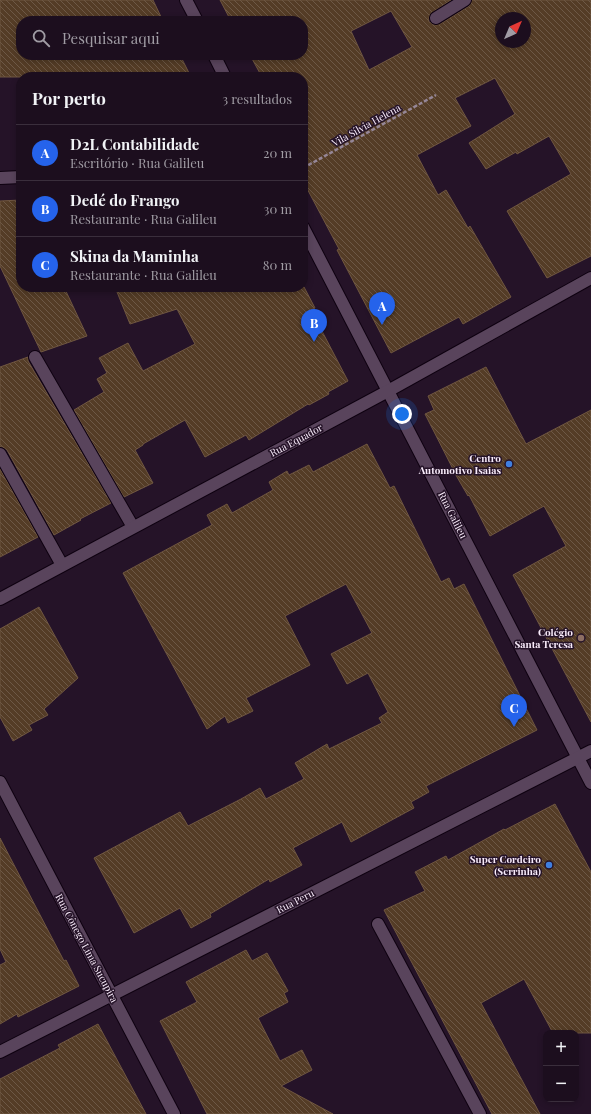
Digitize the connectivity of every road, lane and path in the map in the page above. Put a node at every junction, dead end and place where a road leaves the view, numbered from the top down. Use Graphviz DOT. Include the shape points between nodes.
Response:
graph roads {
  1 [pos="186,0"];
  2 [pos="465,0"];
  3 [pos="194,16"];
  4 [pos="436,18"];
  5 [pos="216,60"];
  6 [pos="222,72"];
  7 [pos="436,95"];
  8 [pos="308,165"];
  9 [pos="16,177"];
  10 [pos="0,178"];
  11 [pos="308,237"];
  12 [pos="591,278"];
  13 [pos="36,357"];
  14 [pos="388,391"];
  15 [pos="0,454"];
  16 [pos="133,527"];
  17 [pos="62,565"];
  18 [pos="0,598"];
  19 [pos="591,751"];
  20 [pos="578,757"];
  21 [pos="0,782"];
  22 [pos="591,783"];
  23 [pos="378,924"];
  24 [pos="111,994"];
  25 [pos="0,1052"];
  26 [pos="174,1114"];
  27 [pos="480,1114"];
  1 -- 3 [label="street"];
  2 -- 4 [label="street"];
  5 -- 6 [label="street"];
  7 -- 8 [label="path, Vila Sílvia Helena"];
  9 -- 10 [label="street"];
  11 -- 14 [label="street, Rua Galileu"];
  12 -- 14 [label="street, Rua Equador"];
  13 -- 16 [label="street"];
  14 -- 16 [label="street, Rua Equador"];
  14 -- 20 [label="street, Rua Galileu"];
  15 -- 17 [label="street"];
  16 -- 17 [label="street, Rua Equador"];
  17 -- 18 [label="street, Rua Equador"];
  19 -- 20 [label="street, Rua Peru"];
  20 -- 22 [label="street, Rua Galileu"];
  20 -- 24 [label="street, Rua Peru"];
  21 -- 24 [label="street, Rua Cônego Lima Sucupira"];
  23 -- 27 [label="street"];
  24 -- 25 [label="street, Rua Peru"];
  24 -- 26 [label="street, Rua Cônego Lima Sucupira"];
}
